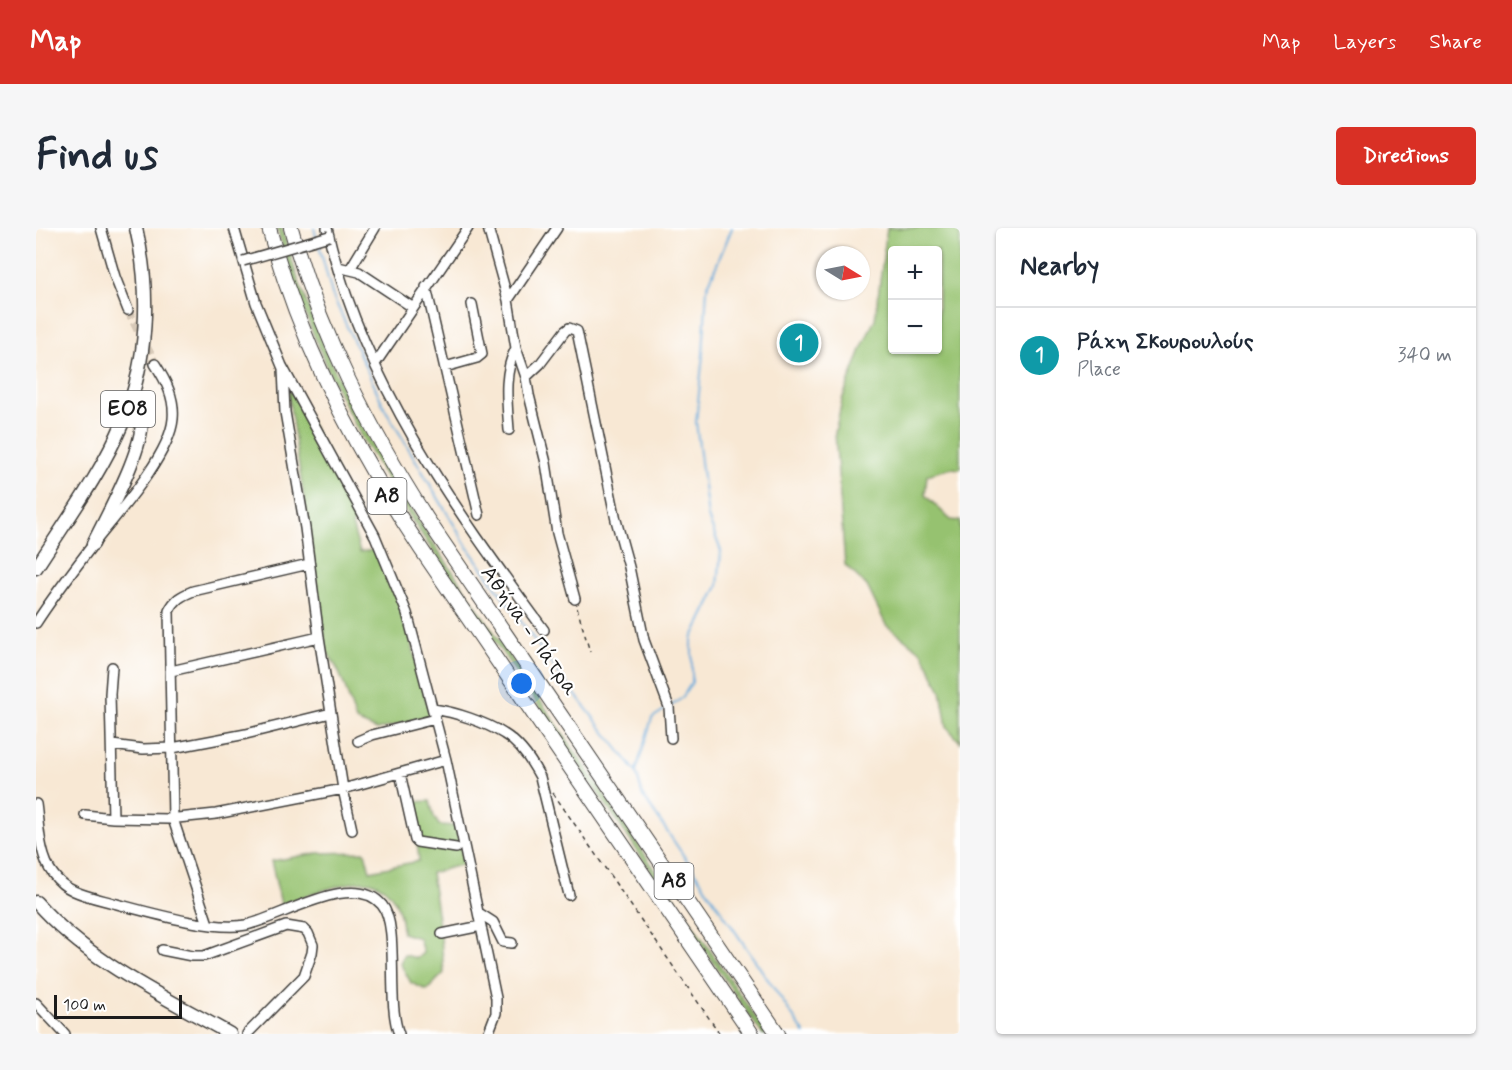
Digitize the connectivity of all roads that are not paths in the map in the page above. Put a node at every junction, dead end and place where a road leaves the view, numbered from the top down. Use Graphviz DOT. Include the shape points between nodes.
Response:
graph roads {
  1 [pos="101,228"];
  2 [pos="136,228"];
  3 [pos="234,228"];
  4 [pos="268,228"];
  5 [pos="291,228"];
  6 [pos="375,228"];
  7 [pos="468,228"];
  8 [pos="488,228"];
  9 [pos="557,228"];
  10 [pos="328,232"];
  11 [pos="243,261"];
  12 [pos="337,263"];
  13 [pos="350,268"];
  14 [pos="426,287"];
  15 [pos="508,300"];
  16 [pos="472,304"];
  17 [pos="412,307"];
  18 [pos="128,310"];
  19 [pos="516,348"];
  20 [pos="155,364"];
  21 [pos="375,364"];
  22 [pos="282,366"];
  23 [pos="445,367"];
  24 [pos="526,377"];
  25 [pos="129,405"];
  26 [pos="509,430"];
  27 [pos="479,515"];
  28 [pos="93,544"];
  29 [pos="309,564"];
  30 [pos="36,568"];
  31 [pos="575,599"];
  32 [pos="36,623"];
  33 [pos="544,630"];
  34 [pos="319,637"];
  35 [pos="112,667"];
  36 [pos="171,671"];
  37 [pos="331,713"];
  38 [pos="434,714"];
  39 [pos="671,738"];
  40 [pos="358,741"];
  41 [pos="112,745"];
  42 [pos="172,748"];
  43 [pos="446,760"];
  44 [pos="400,773"];
  45 [pos="343,789"];
  46 [pos="36,804"];
  47 [pos="85,815"];
  48 [pos="113,818"];
  49 [pos="173,819"];
  50 [pos="352,830"];
  51 [pos="456,848"];
  52 [pos="569,895"];
  53 [pos="36,902"];
  54 [pos="479,913"];
  55 [pos="208,924"];
  56 [pos="481,926"];
  57 [pos="442,934"];
  58 [pos="512,943"];
  59 [pos="162,950"];
  60 [pos="36,1003"];
  61 [pos="64,1034"];
  62 [pos="230,1034"];
  63 [pos="247,1034"];
  64 [pos="399,1034"];
  65 [pos="488,1034"];
  66 [pos="752,1034"];
  67 [pos="778,1034"];
  1 -- 18 [label="street"];
  2 -- 25 [label="main road, ΕΟ8" via="144,270 146,321"];
  3 -- 11 [label="street"];
  4 -- 66 [label="highway, Αθήνα - Πάτρα / Α8" via="315,360 375,476"];
  5 -- 67 [label="highway, Αθήνα - Πάτρα / Α8" via="335,352 372,429 404,483"];
  6 -- 13 [label="street"];
  7 -- 14 [label="street"];
  8 -- 15 [label="street"];
  9 -- 15 [label="street"];
  10 -- 11 [label="street, bridge"];
  10 -- 12 [label="street"];
  11 -- 22 [label="street"];
  12 -- 13 [label="street"];
  12 -- 21 [label="street"];
  13 -- 17 [label="street"];
  14 -- 17 [label="street"];
  14 -- 23 [label="street"];
  15 -- 19 [label="street"];
  16 -- 23 [label="street" via="482,354"];
  17 -- 21 [label="street"];
  19 -- 24 [label="street"];
  19 -- 26 [label="street" via="506,380"];
  20 -- 28 [label="street" via="171,395 171,430 159,456"];
  21 -- 33 [label="street" via="423,455"];
  22 -- 29 [label="street" via="285,412"];
  22 -- 38 [label="street" via="375,536 408,613"];
  23 -- 27 [label="street"];
  24 -- 31 [label="street" via="557,533"];
  24 -- 39 [label="street" via="565,331 577,331 645,640 669,707"];
  25 -- 28 [label="main road" via="141,413 142,432"];
  25 -- 30 [label="main road, ΕΟ8" via="97,471"];
  28 -- 32 [label="street"];
  29 -- 34 [label="street"];
  29 -- 36 [label="street" via="205,587 180,597 170,611"];
  34 -- 36 [label="street"];
  34 -- 37 [label="street"];
  35 -- 41 [label="street"];
  36 -- 42 [label="street"];
  37 -- 42 [label="street"];
  37 -- 45 [label="street"];
  38 -- 40 [label="street"];
  38 -- 43 [label="street"];
  38 -- 52 [label="street" via="456,713 504,734 533,764 540,777"];
  41 -- 42 [label="street"];
  41 -- 48 [label="street"];
  42 -- 49 [label="street"];
  43 -- 44 [label="street"];
  43 -- 54 [label="street"];
  44 -- 45 [label="street"];
  44 -- 51 [label="street" via="415,840"];
  45 -- 49 [label="street"];
  45 -- 50 [label="street"];
  46 -- 55 [label="street" via="47,864 66,886 154,914"];
  47 -- 48 [label="street"];
  48 -- 49 [label="street"];
  49 -- 55 [label="street"];
  53 -- 62 [label="main road" via="63,931 93,954"];
  54 -- 56 [label="street"];
  54 -- 58 [label="street" via="493,922 503,942"];
  55 -- 64 [label="street" via="246,925 332,894 360,892 372,896 382,904 390,924 394,1014"];
  56 -- 57 [label="street"];
  56 -- 65 [label="street" via="497,1004"];
  59 -- 63 [label="street" via="204,956 286,926 304,929 313,945 304,976"];
  60 -- 61 [label="street"];
}
